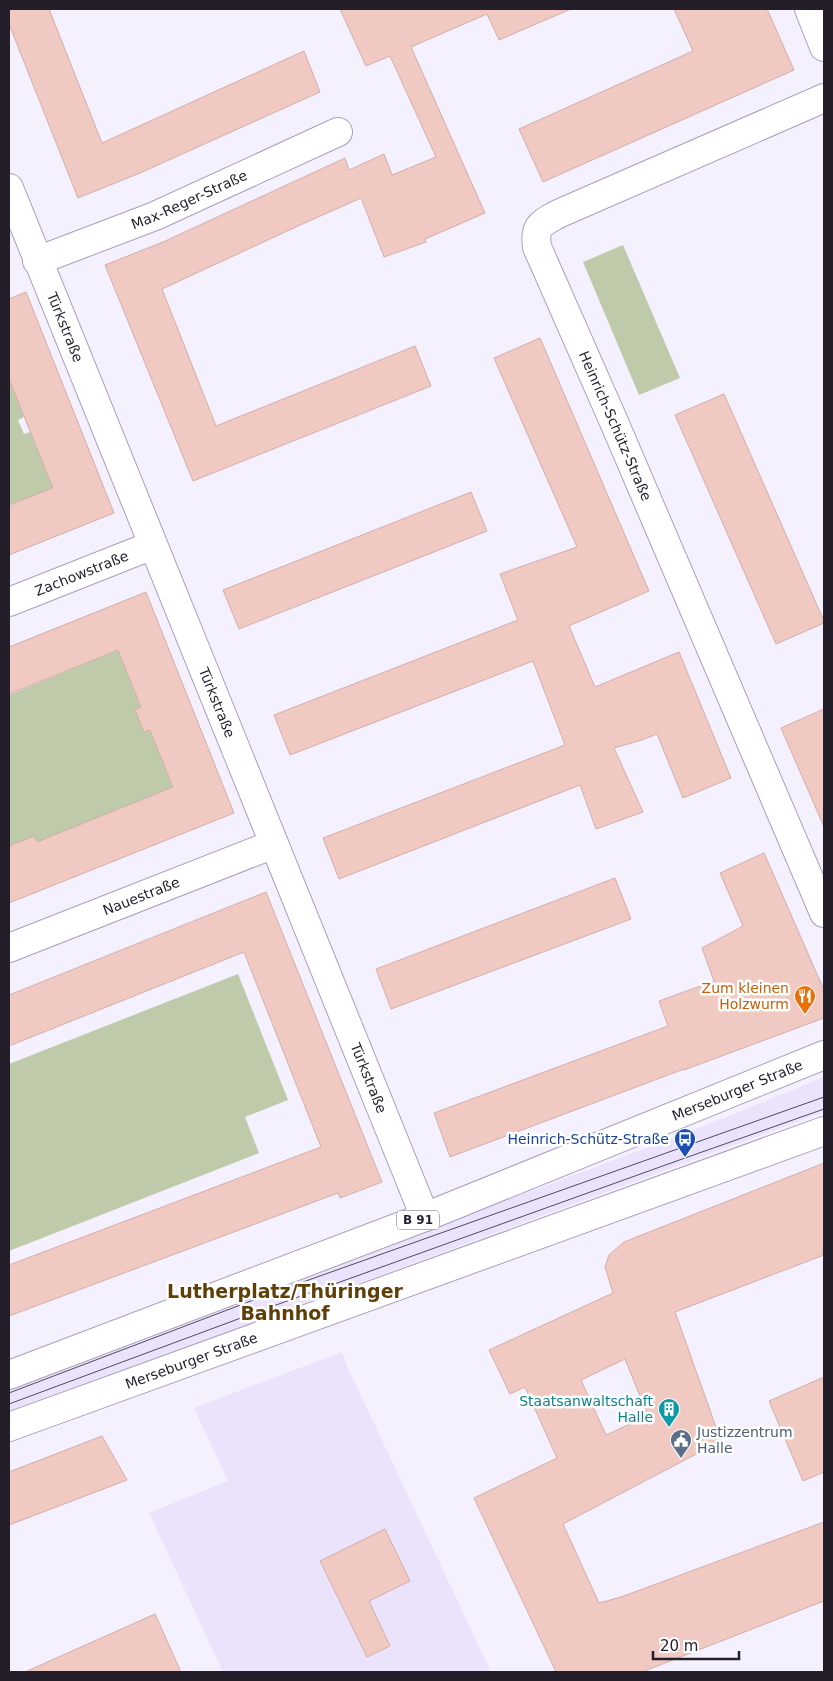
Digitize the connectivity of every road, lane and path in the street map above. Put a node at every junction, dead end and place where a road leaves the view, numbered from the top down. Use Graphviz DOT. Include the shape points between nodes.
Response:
graph roads {
  1 [pos="809,9"];
  2 [pos="824,47"];
  3 [pos="824,98"];
  4 [pos="338,132"];
  5 [pos="9,188"];
  6 [pos="25,251"];
  7 [pos="153,545"];
  8 [pos="9,602"];
  9 [pos="274,844"];
  10 [pos="824,914"];
  11 [pos="9,948"];
  12 [pos="824,1055"];
  13 [pos="824,1131"];
  14 [pos="425,1217"];
  15 [pos="9,1375"];
  16 [pos="9,1427"];
  1 -- 2 [label="street"];
  3 -- 10 [label="street, Heinrich-Schütz-Straße" via="558,214 541,224 535,234 537,247"];
  4 -- 6 [label="street, Max-Reger-Straße" via="155,216"];
  5 -- 6 [label="street, Türkstraße"];
  6 -- 7 [label="street, Türkstraße"];
  7 -- 8 [label="street, Zachowstraße"];
  7 -- 9 [label="street, Türkstraße"];
  9 -- 11 [label="street, Nauestraße"];
  9 -- 14 [label="street, Türkstraße"];
  12 -- 14 [label="street, Merseburger Straße / B 91"];
  13 -- 16 [label="street, Merseburger Straße"];
  14 -- 15 [label="street, Merseburger Straße / B 91"];
}
